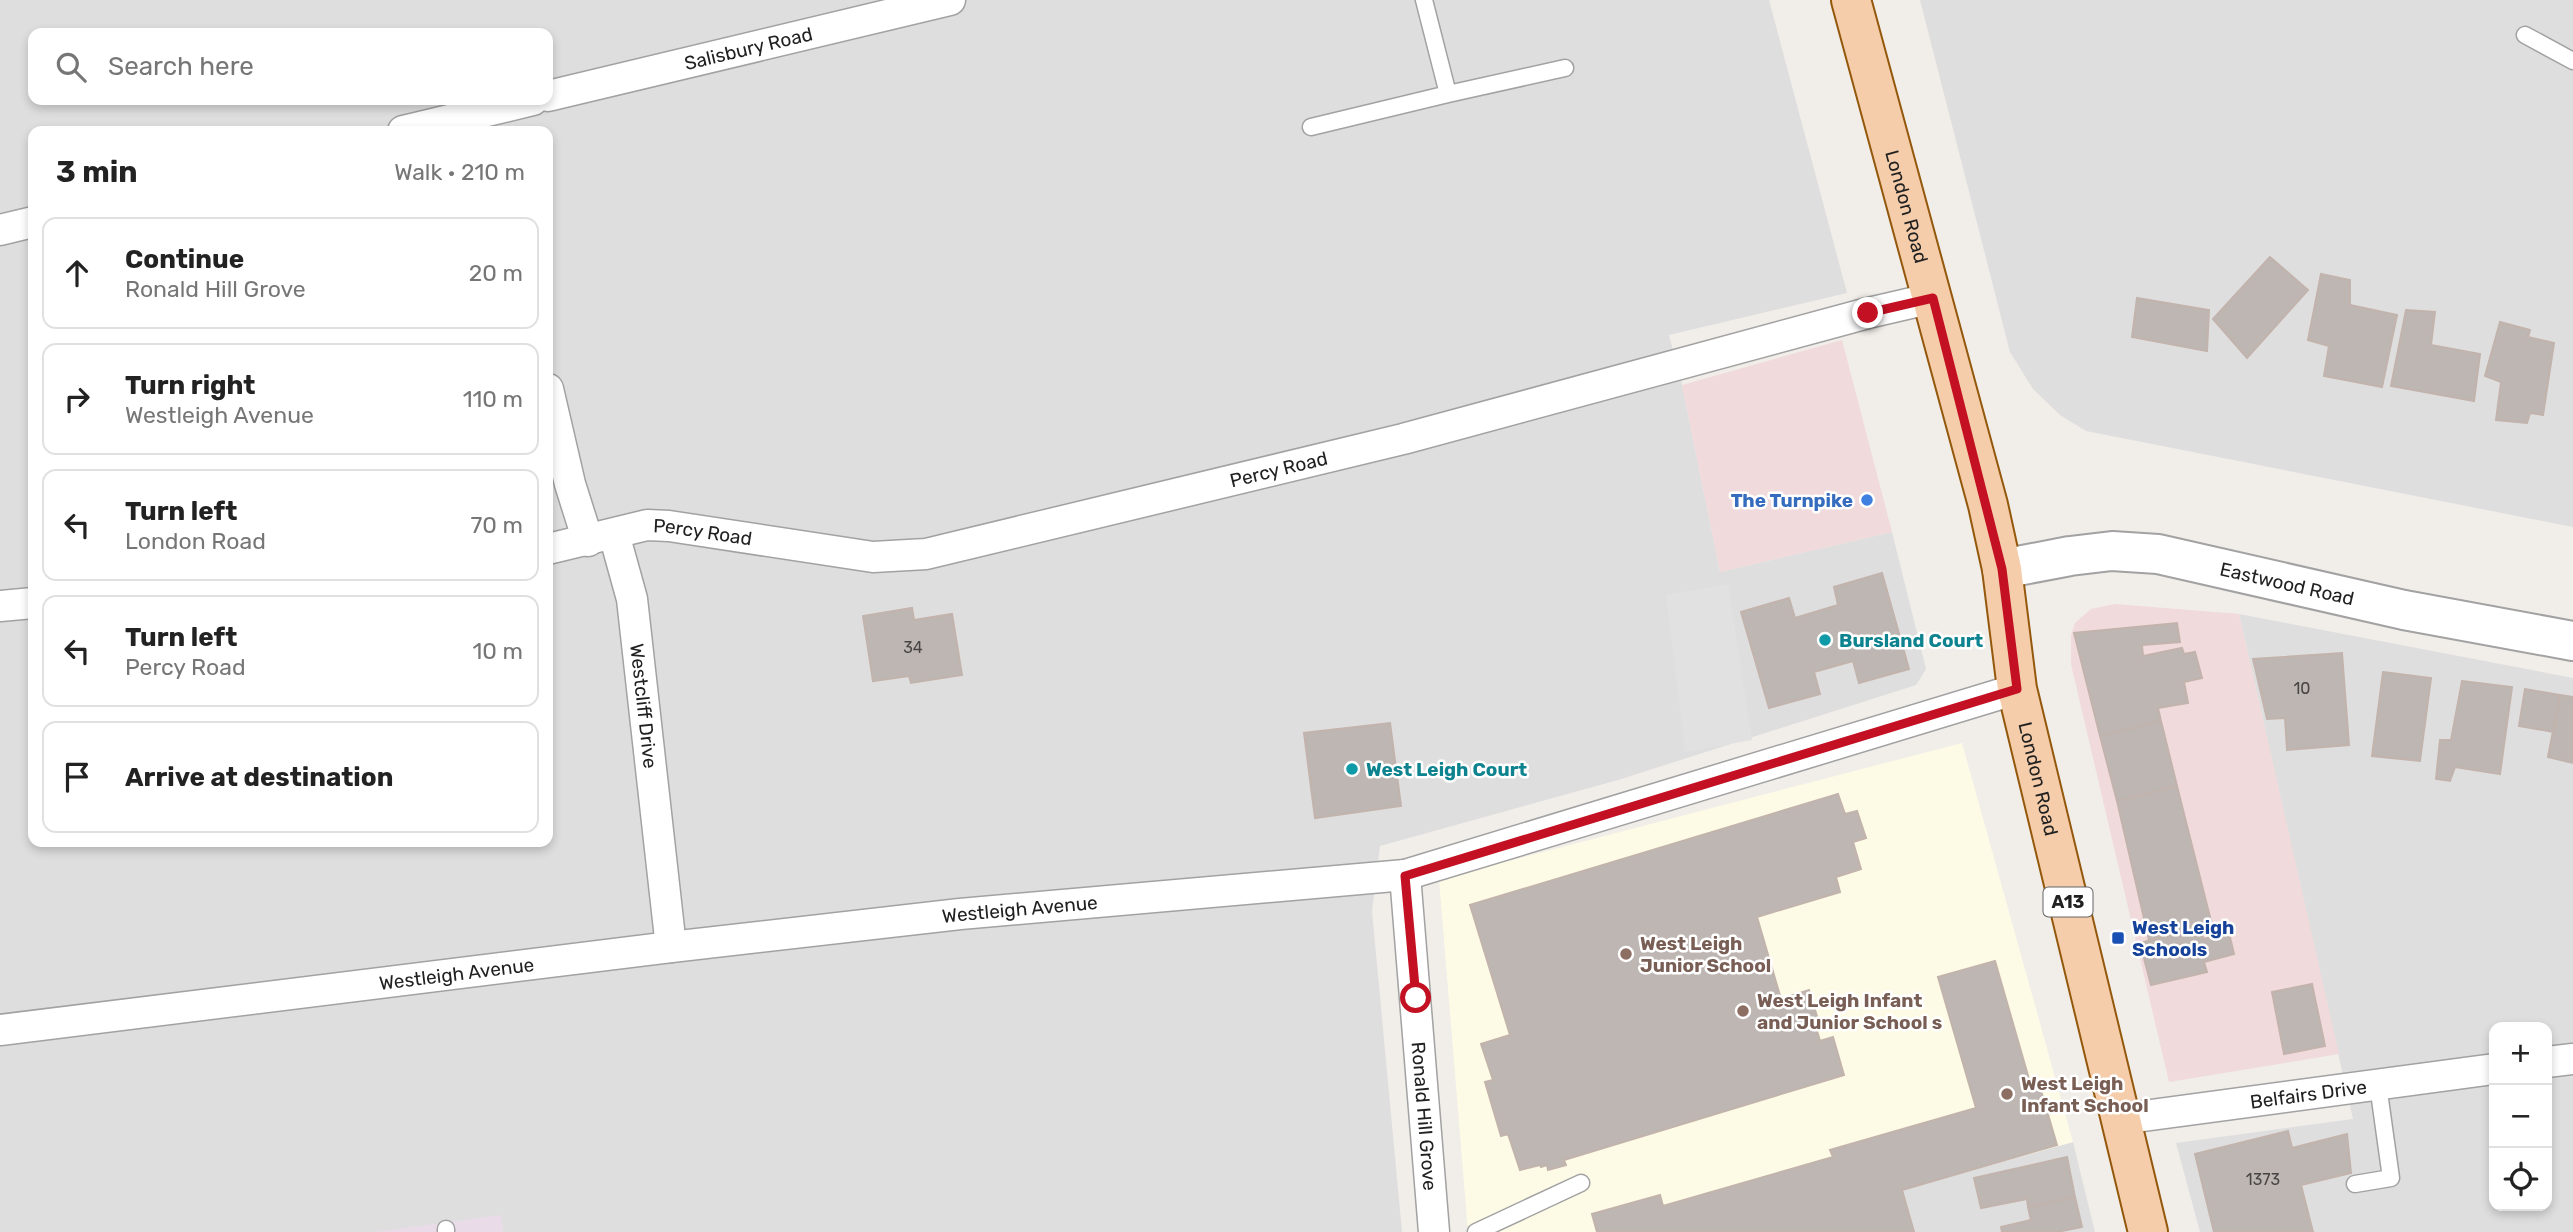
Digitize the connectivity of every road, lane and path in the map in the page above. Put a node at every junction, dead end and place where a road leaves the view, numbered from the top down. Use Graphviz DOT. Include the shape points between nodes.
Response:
graph roads {
  1 [pos="950,0"];
  2 [pos="1424,0"];
  3 [pos="1851,0"];
  4 [pos="2525,35"];
  5 [pos="2573,61"];
  6 [pos="1565,68"];
  7 [pos="1448,94"];
  8 [pos="553,95"];
  9 [pos="522,105"];
  10 [pos="483,122"];
  11 [pos="447,126"];
  12 [pos="1311,127"];
  13 [pos="28,223"];
  14 [pos="0,230"];
  15 [pos="1933,298"];
  16 [pos="553,411"];
  17 [pos="601,537"];
  18 [pos="553,548"];
  19 [pos="2002,569"];
  20 [pos="28,603"];
  21 [pos="0,606"];
  22 [pos="2573,640"];
  23 [pos="2017,689"];
  24 [pos="1405,876"];
  25 [pos="671,947"];
  26 [pos="0,1030"];
  27 [pos="2573,1059"];
  28 [pos="2552,1061"];
  29 [pos="2489,1070"];
  30 [pos="2378,1085"];
  31 [pos="2121,1119"];
  32 [pos="1581,1183"];
  33 [pos="2355,1184"];
  34 [pos="1434,1232"];
  35 [pos="1476,1232"];
  36 [pos="2148,1232"];
  1 -- 8 [label="street, Salisbury Road"];
  2 -- 7 [label="lane"];
  3 -- 15 [label="main road, London Road / A13"];
  4 -- 5 [label="lane"];
  6 -- 7 [label="lane"];
  7 -- 12 [label="lane"];
  9 -- 10 [label="street"];
  10 -- 11 [label="street"];
  13 -- 14 [label="street"];
  15 -- 17 [label="street, Percy Road" via="1403,439 926,554 873,557 669,526 647,525"];
  15 -- 19 [label="main road, London Road / A13"];
  16 -- 17 [label="street" via="570,484"];
  17 -- 18 [label="street"];
  17 -- 25 [label="street, Westcliff Drive" via="632,599"];
  19 -- 22 [label="street, Eastwood Road" via="2112,551 2158,554 2404,610"];
  19 -- 23 [label="main road, London Road / A13"];
  20 -- 21 [label="street"];
  23 -- 24 [label="street, Westleigh Avenue"];
  23 -- 31 [label="main road, London Road / A13"];
  24 -- 25 [label="street, Westleigh Avenue" via="960,914"];
  24 -- 34 [label="street, Ronald Hill Grove"];
  25 -- 26 [label="street, Westleigh Avenue"];
  27 -- 28 [label="street"];
  29 -- 30 [label="street, Belfairs Drive"];
  30 -- 31 [label="street, Belfairs Drive"];
  30 -- 33 [label="lane" via="2391,1178"];
  31 -- 36 [label="main road, London Road / A13"];
  32 -- 35 [label="lane"];
}
